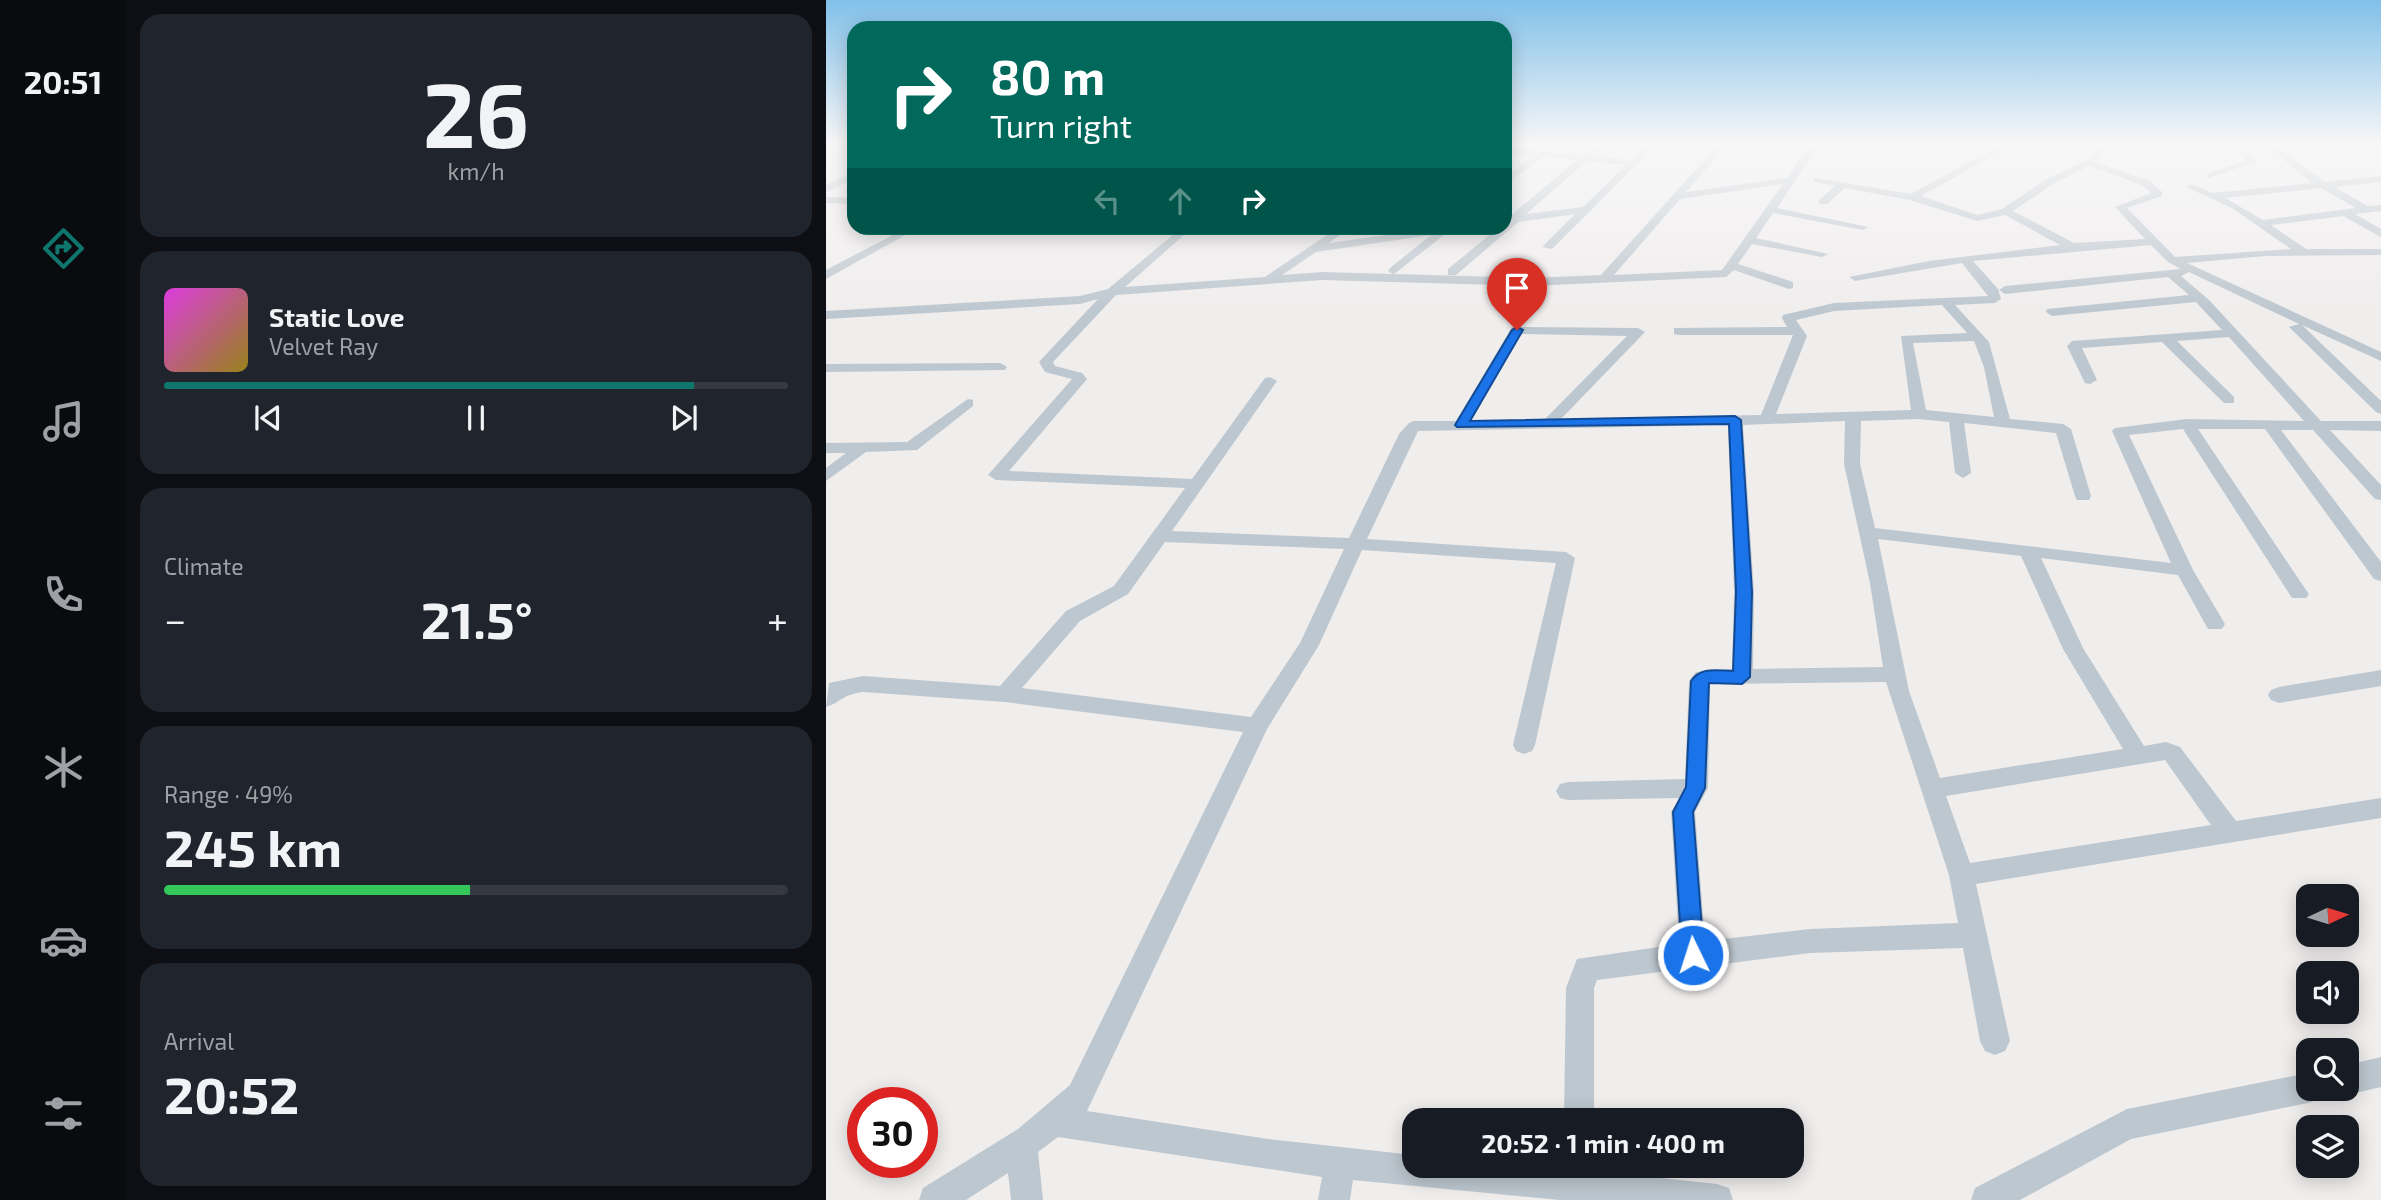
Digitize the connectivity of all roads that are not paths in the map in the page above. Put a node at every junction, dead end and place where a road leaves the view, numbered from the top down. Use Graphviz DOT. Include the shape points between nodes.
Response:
graph roads {
  1 [pos="1533,201"];
  2 [pos="1594,201"];
  3 [pos="1672,201"];
  4 [pos="1777,201"];
  5 [pos="1924,201"];
  6 [pos="2021,201"];
  7 [pos="2138,201"];
  8 [pos="2224,201"];
  9 [pos="2351,201"];
  10 [pos="2381,208"];
  11 [pos="1585,210"];
  12 [pos="1771,210"];
  13 [pos="2367,210"];
  14 [pos="2006,211"];
  15 [pos="2346,213"];
  16 [pos="1512,219"];
  17 [pos="1512,222"];
  18 [pos="2261,223"];
  19 [pos="1863,227"];
  20 [pos="2381,234"];
  21 [pos="900,235"];
  22 [pos="1178,235"];
  23 [pos="1333,235"];
  24 [pos="1378,235"];
  25 [pos="1404,235"];
  26 [pos="1440,235"];
  27 [pos="1494,235"];
  28 [pos="1371,240"];
  29 [pos="1751,240"];
  30 [pos="2154,242"];
  31 [pos="2071,246"];
  32 [pos="1548,247"];
  33 [pos="1312,249"];
  34 [pos="2381,252"];
  35 [pos="2304,253"];
  36 [pos="1822,254"];
  37 [pos="1965,259"];
  38 [pos="1734,266"];
  39 [pos="2171,267"];
  40 [pos="1394,271"];
  41 [pos="1452,272"];
  42 [pos="826,275"];
  43 [pos="1322,276"];
  44 [pos="1855,277"];
  45 [pos="1269,278"];
  46 [pos="1602,281"];
  47 [pos="1789,285"];
  48 [pos="2005,290"];
  49 [pos="1112,292"];
  50 [pos="2199,298"];
  51 [pos="1947,303"];
  52 [pos="2052,312"];
  53 [pos="826,315"];
  54 [pos="2296,327"];
  55 [pos="1679,331"];
  56 [pos="1795,331"];
  57 [pos="2231,333"];
  58 [pos="2164,336"];
  59 [pos="1977,337"];
  60 [pos="2381,357"];
  61 [pos="1000,367"];
  62 [pos="826,368"];
  63 [pos="2090,380"];
  64 [pos="1270,381"];
  65 [pos="2229,400"];
  66 [pos="968,403"];
  67 [pos="2381,409"];
  68 [pos="1919,414"];
  69 [pos="1853,415"];
  70 [pos="1956,417"];
  71 [pos="1767,419"];
  72 [pos="1735,420"];
  73 [pos="2003,422"];
  74 [pos="2315,422"];
  75 [pos="1549,423"];
  76 [pos="2268,423"];
  77 [pos="2187,424"];
  78 [pos="1461,425"];
  79 [pos="2381,426"];
  80 [pos="863,447"];
  81 [pos="826,448"];
  82 [pos="1963,473"];
  83 [pos="826,475"];
  84 [pos="1196,484"];
  85 [pos="2381,495"];
  86 [pos="2083,496"];
  87 [pos="1867,532"];
  88 [pos="1159,536"];
  89 [pos="1357,544"];
  90 [pos="2028,551"];
  91 [pos="2184,569"];
  92 [pos="2381,575"];
  93 [pos="2299,594"];
  94 [pos="2215,624"];
  95 [pos="1895,674"];
  96 [pos="1742,677"];
  97 [pos="2381,678"];
  98 [pos="1005,694"];
  99 [pos="2279,695"];
  100 [pos="826,699"];
  101 [pos="1257,726"];
  102 [pos="1524,745"];
  103 [pos="2139,755"];
  104 [pos="1696,788"];
  105 [pos="1932,789"];
  106 [pos="1568,791"];
  107 [pos="2381,808"];
  108 [pos="2230,832"];
  109 [pos="1962,875"];
  110 [pos="1973,935"];
  111 [pos="1693,955"];
  112 [pos="1995,1041"];
  113 [pos="2381,1072"];
  114 [pos="2359,1077"];
  115 [pos="2296,1090"];
  116 [pos="1579,1108"];
  117 [pos="1055,1121"];
  118 [pos="1022,1146"];
  119 [pos="1340,1163"];
  120 [pos="1578,1183"];
  121 [pos="935,1200"];
  122 [pos="1027,1200"];
  123 [pos="1334,1200"];
  124 [pos="1717,1200"];
  125 [pos="1987,1200"];
  1 -- 16 [label="street"];
  2 -- 11 [label="street"];
  3 -- 46 [label="street"];
  4 -- 12 [label="street"];
  5 -- 14 [label="street" via="1977,218"];
  6 -- 14 [label="street"];
  7 -- 30 [label="street" via="2120,207"];
  8 -- 18 [label="street"];
  9 -- 13 [label="street"];
  10 -- 13 [label="street"];
  11 -- 17 [label="street"];
  11 -- 32 [label="street"];
  12 -- 19 [label="street"];
  12 -- 29 [label="street"];
  13 -- 15 [label="street"];
  14 -- 31 [label="street"];
  15 -- 18 [label="street"];
  15 -- 20 [label="street"];
  18 -- 35 [label="street"];
  21 -- 42 [label="street"];
  22 -- 49 [label="street"];
  23 -- 33 [label="street"];
  24 -- 28 [label="street"];
  25 -- 28 [label="street"];
  26 -- 40 [label="street"];
  27 -- 41 [label="street"];
  28 -- 33 [label="street"];
  28 -- 43 [label="street"];
  29 -- 36 [label="street"];
  29 -- 38 [label="street"];
  30 -- 31 [label="street"];
  30 -- 39 [label="street"];
  31 -- 37 [label="street"];
  33 -- 45 [label="street"];
  34 -- 35 [label="street"];
  35 -- 39 [label="street"];
  37 -- 44 [label="street"];
  37 -- 51 [label="street" via="1995,299"];
  38 -- 46 [label="street" via="1726,273"];
  38 -- 47 [label="street"];
  39 -- 48 [label="street"];
  39 -- 50 [label="street"];
  39 -- 60 [label="street" via="2198,271"];
  43 -- 45 [label="street"];
  43 -- 46 [label="street"];
  45 -- 49 [label="street"];
  49 -- 53 [label="street" via="1080,300"];
  49 -- 84 [label="street" via="1046,362 1050,369 1080,379 996,475"];
  50 -- 52 [label="street"];
  50 -- 57 [label="street"];
  51 -- 56 [label="street" via="1834,307 1799,313 1788,318"];
  51 -- 59 [label="street"];
  54 -- 67 [label="street"];
  55 -- 56 [label="street"];
  56 -- 71 [label="street" via="1800,336 1796,349"];
  57 -- 58 [label="street"];
  57 -- 74 [label="street"];
  58 -- 63 [label="street" via="2077,344 2074,346"];
  58 -- 65 [label="street"];
  59 -- 68 [label="street" via="1906,339"];
  59 -- 73 [label="street" via="1991,367"];
  61 -- 62 [label="street"];
  64 -- 84 [label="street"];
  66 -- 80 [label="street" via="918,445"];
  68 -- 69 [label="street"];
  68 -- 70 [label="street"];
  69 -- 71 [label="street"];
  69 -- 87 [label="street" via="1852,464"];
  70 -- 73 [label="street"];
  70 -- 82 [label="street"];
  71 -- 72 [label="street"];
  72 -- 75 [label="street"];
  72 -- 96 [label="street" via="1744,592"];
  73 -- 86 [label="street" via="2063,429"];
  74 -- 76 [label="street"];
  74 -- 79 [label="street"];
  74 -- 85 [label="street"];
  75 -- 78 [label="street"];
  75 -- 78 [label="street" via="1638,332 1517,330"];
  76 -- 77 [label="street"];
  76 -- 92 [label="street"];
  77 -- 91 [label="street" via="2120,431"];
  77 -- 93 [label="street"];
  78 -- 89 [label="street" via="1413,426"];
  80 -- 81 [label="street"];
  80 -- 83 [label="street"];
  84 -- 88 [label="street"];
  87 -- 90 [label="street"];
  87 -- 95 [label="street"];
  88 -- 89 [label="street"];
  88 -- 98 [label="street" via="1121,590 1073,616"];
  89 -- 101 [label="street" via="1309,645"];
  89 -- 102 [label="street" via="1566,558"];
  90 -- 91 [label="street"];
  90 -- 103 [label="street" via="2073,649"];
  91 -- 94 [label="street"];
  95 -- 96 [label="street"];
  95 -- 105 [label="street"];
  96 -- 104 [label="street" via="1703,677 1700,681"];
  97 -- 99 [label="street"];
  98 -- 100 [label="street" via="863,684 836,688"];
  98 -- 101 [label="street"];
  101 -- 117 [label="street" via="1081,1096"];
  103 -- 105 [label="street"];
  103 -- 108 [label="street" via="2172,753"];
  104 -- 106 [label="street"];
  104 -- 111 [label="street" via="1683,812"];
  105 -- 109 [label="street"];
  107 -- 108 [label="street"];
  108 -- 109 [label="street"];
  109 -- 110 [label="street"];
  110 -- 111 [label="street" via="1810,941"];
  110 -- 112 [label="street"];
  111 -- 116 [label="street" via="1587,968 1580,988"];
  113 -- 114 [label="street"];
  115 -- 125 [label="street" via="2127,1124"];
  117 -- 118 [label="street"];
  117 -- 119 [label="street" via="1179,1143"];
  118 -- 121 [label="street"];
  118 -- 122 [label="street"];
  119 -- 120 [label="street"];
  119 -- 123 [label="street"];
  120 -- 124 [label="street"];
}
